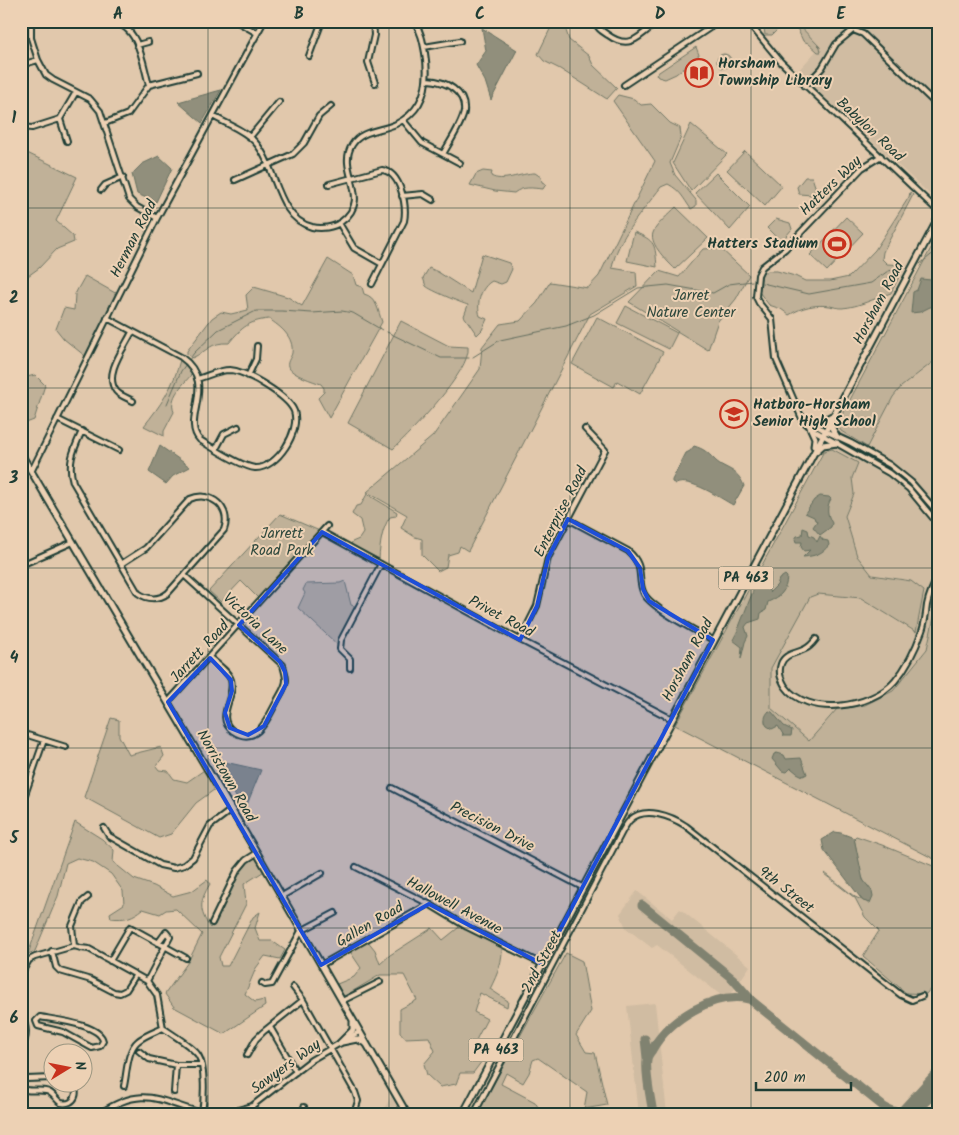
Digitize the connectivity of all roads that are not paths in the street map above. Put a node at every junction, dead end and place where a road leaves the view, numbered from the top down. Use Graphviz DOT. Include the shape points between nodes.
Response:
graph roads {
  1 [pos="31,21"];
  2 [pos="236,21"];
  3 [pos="264,21"];
  4 [pos="322,21"];
  5 [pos="373,21"];
  6 [pos="414,21"];
  7 [pos="594,21"];
  8 [pos="658,21"];
  9 [pos="720,21"];
  10 [pos="747,21"];
  11 [pos="113,23"];
  12 [pos="257,33"];
  13 [pos="460,41"];
  14 [pos="148,42"];
  15 [pos="137,45"];
  16 [pos="424,47"];
  17 [pos="309,56"];
  18 [pos="38,60"];
  19 [pos="21,65"];
  20 [pos="197,72"];
  21 [pos="428,80"];
  22 [pos="374,83"];
  23 [pos="148,85"];
  24 [pos="624,85"];
  25 [pos="805,86"];
  26 [pos="76,92"];
  27 [pos="279,102"];
  28 [pos="331,106"];
  29 [pos="938,106"];
  30 [pos="213,116"];
  31 [pos="60,119"];
  32 [pos="403,120"];
  33 [pos="106,124"];
  34 [pos="21,127"];
  35 [pos="250,137"];
  36 [pos="67,141"];
  37 [pos="443,154"];
  38 [pos="881,156"];
  39 [pos="460,163"];
  40 [pos="269,166"];
  41 [pos="123,177"];
  42 [pos="352,179"];
  43 [pos="235,180"];
  44 [pos="329,184"];
  45 [pos="101,190"];
  46 [pos="402,196"];
  47 [pos="433,200"];
  48 [pos="938,211"];
  49 [pos="157,218"];
  50 [pos="938,219"];
  51 [pos="339,224"];
  52 [pos="382,264"];
  53 [pos="372,284"];
  54 [pos="107,318"];
  55 [pos="132,332"];
  56 [pos="257,346"];
  57 [pos="248,376"];
  58 [pos="197,380"];
  59 [pos="133,401"];
  60 [pos="800,416"];
  61 [pos="833,416"];
  62 [pos="57,419"];
  63 [pos="806,420"];
  64 [pos="238,427"];
  65 [pos="810,427"];
  66 [pos="585,429"];
  67 [pos="82,431"];
  68 [pos="824,433"];
  69 [pos="837,437"];
  70 [pos="837,443"];
  71 [pos="216,449"];
  72 [pos="120,450"];
  73 [pos="21,454"];
  74 [pos="812,454"];
  75 [pos="32,470"];
  76 [pos="938,513"];
  77 [pos="568,519"];
  78 [pos="938,524"];
  79 [pos="327,526"];
  80 [pos="322,532"];
  81 [pos="73,542"];
  82 [pos="121,564"];
  83 [pos="381,564"];
  84 [pos="21,565"];
  85 [pos="185,576"];
  86 [pos="938,577"];
  87 [pos="240,625"];
  88 [pos="816,639"];
  89 [pos="520,640"];
  90 [pos="713,640"];
  91 [pos="210,658"];
  92 [pos="350,668"];
  93 [pos="168,702"];
  94 [pos="672,719"];
  95 [pos="21,733"];
  96 [pos="44,740"];
  97 [pos="66,747"];
  98 [pos="392,788"];
  99 [pos="23,794"];
  100 [pos="21,806"];
  101 [pos="231,810"];
  102 [pos="629,821"];
  103 [pos="104,828"];
  104 [pos="257,853"];
  105 [pos="356,867"];
  106 [pos="322,873"];
  107 [pos="582,887"];
  108 [pos="282,896"];
  109 [pos="88,897"];
  110 [pos="429,904"];
  111 [pos="334,913"];
  112 [pos="212,923"];
  113 [pos="301,930"];
  114 [pos="158,943"];
  115 [pos="74,946"];
  116 [pos="166,947"];
  117 [pos="52,951"];
  118 [pos="186,958"];
  119 [pos="110,961"];
  120 [pos="542,964"];
  121 [pos="321,965"];
  122 [pos="21,974"];
  123 [pos="135,976"];
  124 [pos="147,981"];
  125 [pos="380,982"];
  126 [pos="262,983"];
  127 [pos="294,987"];
  128 [pos="922,996"];
  129 [pos="303,1000"];
  130 [pos="342,1001"];
  131 [pos="21,1014"];
  132 [pos="351,1018"];
  133 [pos="36,1023"];
  134 [pos="26,1025"];
  135 [pos="270,1027"];
  136 [pos="163,1028"];
  137 [pos="359,1032"];
  138 [pos="340,1043"];
  139 [pos="367,1045"];
  140 [pos="21,1049"];
  141 [pos="331,1049"];
  142 [pos="139,1051"];
  143 [pos="247,1055"];
  144 [pos="176,1065"];
  145 [pos="201,1065"];
  146 [pos="296,1072"];
  147 [pos="42,1078"];
  148 [pos="21,1081"];
  149 [pos="124,1086"];
  150 [pos="21,1088"];
  151 [pos="42,1091"];
  152 [pos="48,1092"];
  153 [pos="77,1092"];
  154 [pos="174,1092"];
  155 [pos="252,1106"];
  156 [pos="304,1107"];
  157 [pos="202,1113"];
  158 [pos="99,1114"];
  159 [pos="207,1114"];
  160 [pos="223,1114"];
  161 [pos="254,1114"];
  162 [pos="302,1114"];
  163 [pos="354,1114"];
  164 [pos="407,1114"];
  165 [pos="463,1114"];
  166 [pos="474,1114"];
  1 -- 18 [label="street" via="30,32"];
  2 -- 12 [label="street"];
  3 -- 12 [label="street, Herman Road"];
  4 -- 17 [label="street"];
  5 -- 22 [label="street" via="374,35 368,62"];
  6 -- 16 [label="street"];
  7 -- 8 [label="street" via="601,30 623,43 636,40"];
  9 -- 24 [label="street"];
  10 -- 25 [label="street, Babylon Road" via="780,62"];
  11 -- 15 [label="street" via="128,29"];
  12 -- 30 [label="street, Herman Road"];
  13 -- 16 [label="street"];
  14 -- 15 [label="street"];
  15 -- 23 [label="street"];
  16 -- 21 [label="street"];
  18 -- 19 [label="street"];
  18 -- 26 [label="street" via="49,78"];
  20 -- 23 [label="street"];
  21 -- 32 [label="street" via="420,102"];
  21 -- 37 [label="street" via="454,88 460,95 464,111"];
  23 -- 33 [label="street" via="128,114"];
  25 -- 29 [label="street" via="822,68 836,44 853,30 863,34"];
  25 -- 38 [label="street, Babylon Road"];
  26 -- 31 [label="street"];
  26 -- 33 [label="street" via="94,102"];
  27 -- 35 [label="street"];
  28 -- 40 [label="street" via="319,116 299,149 290,157"];
  30 -- 35 [label="street"];
  30 -- 49 [label="street, Herman Road"];
  31 -- 34 [label="street" via="32,128"];
  31 -- 36 [label="street"];
  32 -- 37 [label="street" via="422,143"];
  32 -- 42 [label="street" via="361,136 355,142 347,160"];
  33 -- 41 [label="street"];
  35 -- 40 [label="street"];
  37 -- 39 [label="street"];
  38 -- 48 [label="street, Babylon Road"];
  38 -- 60 [label="street, Hatters Way" via="862,168 785,248 762,266 758,275 756,297 772,319 774,354"];
  40 -- 43 [label="street"];
  40 -- 51 [label="street" via="286,207 294,217 316,228"];
  41 -- 45 [label="street"];
  41 -- 49 [label="street" via="132,203"];
  42 -- 44 [label="street"];
  42 -- 46 [label="street" via="387,170 397,180"];
  42 -- 51 [label="street" via="355,202 349,215"];
  46 -- 47 [label="street" via="423,194"];
  46 -- 52 [label="street" via="404,221"];
  49 -- 54 [label="street, Herman Road"];
  50 -- 61 [label="main road, Horsham Road / PA 463"];
  51 -- 52 [label="street" via="354,248"];
  52 -- 53 [label="street"];
  54 -- 55 [label="street"];
  54 -- 62 [label="street, Herman Road"];
  55 -- 58 [label="street" via="187,362"];
  55 -- 59 [label="street" via="113,369 112,378 117,392"];
  56 -- 57 [label="street" via="256,359"];
  57 -- 58 [label="street" via="229,370"];
  57 -- 71 [label="street" via="290,403 295,416 293,430 277,459 263,467 245,465"];
  58 -- 71 [label="street" via="199,393 194,433"];
  60 -- 63 [label="street"];
  60 -- 65 [label="street, Hatters Way"];
  61 -- 63 [label="main road" via="819,423"];
  61 -- 68 [label="main road, Horsham Road / PA 463"];
  61 -- 69 [label="main road" via="832,426"];
  62 -- 67 [label="street"];
  62 -- 75 [label="street, Herman Road"];
  63 -- 68 [label="street"];
  64 -- 71 [label="street" via="224,434"];
  65 -- 68 [label="street, Hatters Way"];
  65 -- 74 [label="main road" via="815,438"];
  66 -- 77 [label="street, Enterprise Road" via="605,450"];
  67 -- 72 [label="street"];
  67 -- 82 [label="street" via="72,454 72,478"];
  68 -- 69 [label="street"];
  68 -- 70 [label="street"];
  68 -- 74 [label="main road, Horsham Road / PA 463"];
  69 -- 76 [label="street" via="874,455 904,475"];
  70 -- 74 [label="main road" via="823,445"];
  70 -- 78 [label="street" via="904,485"];
  73 -- 75 [label="main road, Norristown Road"];
  74 -- 90 [label="main road, Horsham Road / PA 463"];
  75 -- 81 [label="main road, Norristown Road"];
  77 -- 89 [label="street, Enterprise Road" via="548,558 537,606"];
  77 -- 90 [label="street" via="628,551 640,568 642,589 650,601"];
  79 -- 80 [label="street, Jarrett Road"];
  80 -- 83 [label="street, Privet Road"];
  80 -- 87 [label="street, Jarrett Road"];
  81 -- 84 [label="street"];
  81 -- 93 [label="main road, Norristown Road"];
  82 -- 85 [label="street" via="138,593 146,597 165,595"];
  82 -- 85 [label="street" via="146,548 190,499 199,496 210,498 222,507 226,517 224,530"];
  83 -- 89 [label="street, Privet Road"];
  83 -- 92 [label="street" via="341,640 340,649 350,658"];
  85 -- 87 [label="street, Victoria Lane"];
  86 -- 88 [label="street" via="931,590 922,631 903,670 894,683 868,700 822,706 807,702 788,689 780,674 783,660 806,649"];
  87 -- 91 [label="street, Jarrett Road"];
  87 -- 91 [label="street, Victoria Lane" via="280,662 285,672 286,684 260,730 243,734 234,732 228,725 225,709 232,692 231,680"];
  89 -- 94 [label="street, Privet Road"];
  90 -- 94 [label="main road, Horsham Road / PA 463"];
  91 -- 93 [label="street, Jarrett Road"];
  93 -- 101 [label="main road, Norristown Road"];
  94 -- 107 [label="main road, Horsham Road / PA 463"];
  95 -- 96 [label="street"];
  96 -- 97 [label="street"];
  96 -- 99 [label="street"];
  98 -- 107 [label="street, Precision Drive"];
  99 -- 100 [label="street"];
  101 -- 103 [label="street" via="210,826 193,858 174,868 160,865 109,836"];
  101 -- 104 [label="main road, Norristown Road"];
  102 -- 128 [label="street, 9th Street" via="652,814 681,823 901,995 912,1000"];
  102 -- 166 [label="street, 2nd Street"];
  104 -- 108 [label="main road, Norristown Road"];
  104 -- 112 [label="street" via="237,871"];
  105 -- 110 [label="street, Hallowell Avenue"];
  106 -- 108 [label="street"];
  107 -- 120 [label="main road, Horsham Road / PA 463"];
  108 -- 113 [label="main road, Norristown Road"];
  109 -- 115 [label="street" via="82,902 72,926"];
  110 -- 120 [label="street, Hallowell Avenue"];
  110 -- 121 [label="street, Gallen Road"];
  111 -- 113 [label="street"];
  113 -- 121 [label="main road, Norristown Road"];
  113 -- 126 [label="street" via="272,984"];
  114 -- 116 [label="street"];
  114 -- 116 [label="street" via="166,932 170,937"];
  114 -- 119 [label="street" via="130,927"];
  115 -- 117 [label="street"];
  115 -- 119 [label="street" via="89,949"];
  116 -- 118 [label="street"];
  116 -- 124 [label="street"];
  117 -- 122 [label="street" via="29,960"];
  117 -- 123 [label="street" via="60,971 91,980 114,992 126,990"];
  119 -- 123 [label="street"];
  120 -- 165 [label="main road, Horsham Road / PA 463"];
  121 -- 130 [label="main road, Norristown Road"];
  123 -- 124 [label="street"];
  124 -- 136 [label="street" via="157,995"];
  125 -- 130 [label="street"];
  127 -- 129 [label="street"];
  129 -- 135 [label="street"];
  129 -- 141 [label="street"];
  130 -- 132 [label="main road, Norristown Road"];
  131 -- 134 [label="street"];
  132 -- 137 [label="main road, Norristown Road"];
  132 -- 138 [label="main road" via="353,1030"];
  133 -- 133 [label="street" via="44,1029 63,1032 92,1048 103,1042 98,1033 76,1024 40,1017"];
  133 -- 134 [label="street"];
  134 -- 140 [label="street" via="26,1039"];
  135 -- 143 [label="street" via="256,1039"];
  135 -- 146 [label="street"];
  136 -- 145 [label="street" via="198,1055"];
  136 -- 149 [label="street" via="134,1045"];
  137 -- 138 [label="street, Sawyers Way"];
  137 -- 139 [label="main road, Norristown Road"];
  138 -- 139 [label="main road" via="356,1039"];
  138 -- 141 [label="street, Sawyers Way"];
  139 -- 164 [label="main road, Norristown Road"];
  141 -- 146 [label="street, Sawyers Way"];
  141 -- 163 [label="street" via="357,1096"];
  142 -- 144 [label="street" via="149,1059"];
  144 -- 145 [label="street"];
  144 -- 154 [label="street"];
  145 -- 157 [label="street"];
  146 -- 155 [label="street, Sawyers Way"];
  147 -- 148 [label="street"];
  150 -- 151 [label="street"];
  152 -- 153 [label="street" via="61,1103 69,1104"];
  155 -- 160 [label="street, Sawyers Way"];
  155 -- 161 [label="street"];
  156 -- 162 [label="street"];
  157 -- 158 [label="street" via="164,1100 146,1098 124,1100"];
  157 -- 159 [label="street"];
}
